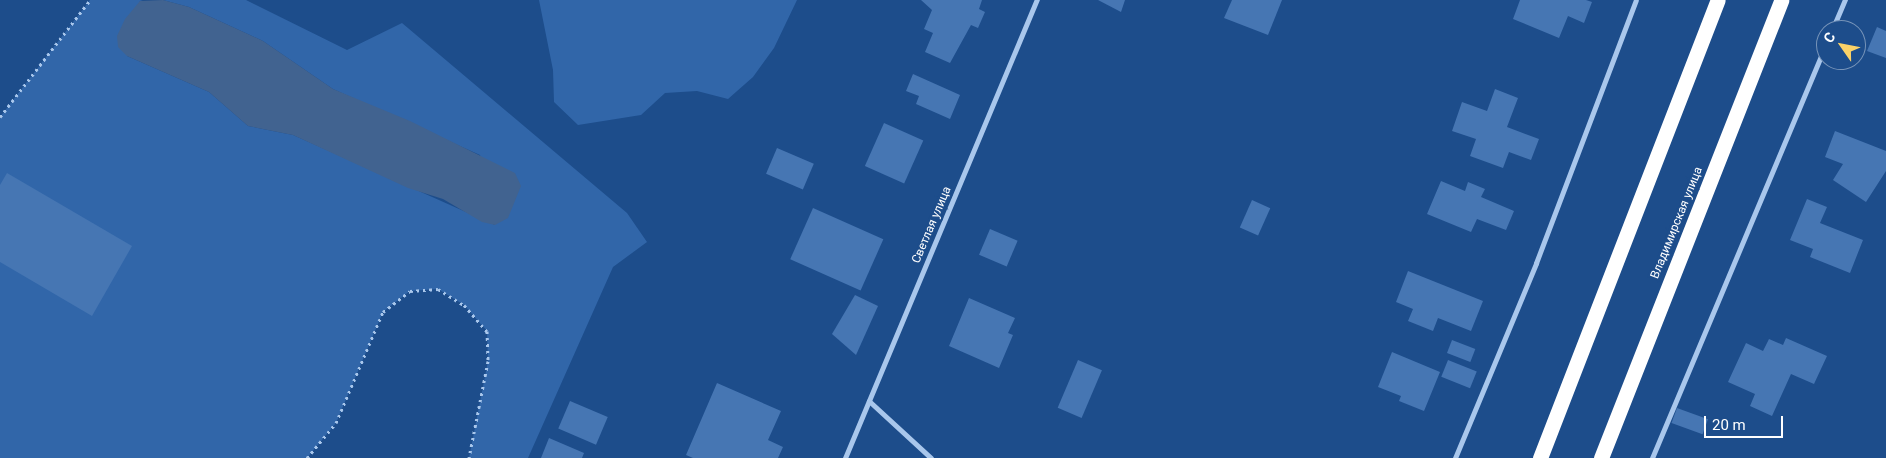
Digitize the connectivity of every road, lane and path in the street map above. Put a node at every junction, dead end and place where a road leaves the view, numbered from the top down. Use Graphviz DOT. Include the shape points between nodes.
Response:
graph roads {
  1 [pos="90,0"];
  2 [pos="1037,0"];
  3 [pos="1636,0"];
  4 [pos="1718,0"];
  5 [pos="1782,0"];
  6 [pos="1845,0"];
  7 [pos="1836,20"];
  8 [pos="1816,69"];
  9 [pos="0,117"];
  10 [pos="869,402"];
  11 [pos="307,458"];
  12 [pos="469,458"];
  13 [pos="845,458"];
  14 [pos="931,458"];
  15 [pos="1455,458"];
  16 [pos="1540,458"];
  17 [pos="1601,458"];
  18 [pos="1652,458"];
  1 -- 9 [label="path"];
  2 -- 10 [label="street, Светлая улица"];
  3 -- 15 [label="street" via="1536,263"];
  4 -- 16 [label="highway"];
  5 -- 17 [label="highway, Владимирская улица"];
  6 -- 7 [label="street"];
  8 -- 18 [label="street"];
  10 -- 13 [label="street, Светлая улица"];
  10 -- 14 [label="street"];
  11 -- 12 [label="path" via="336,423 383,312 410,291 438,289 464,305 487,331 488,361"];
}
